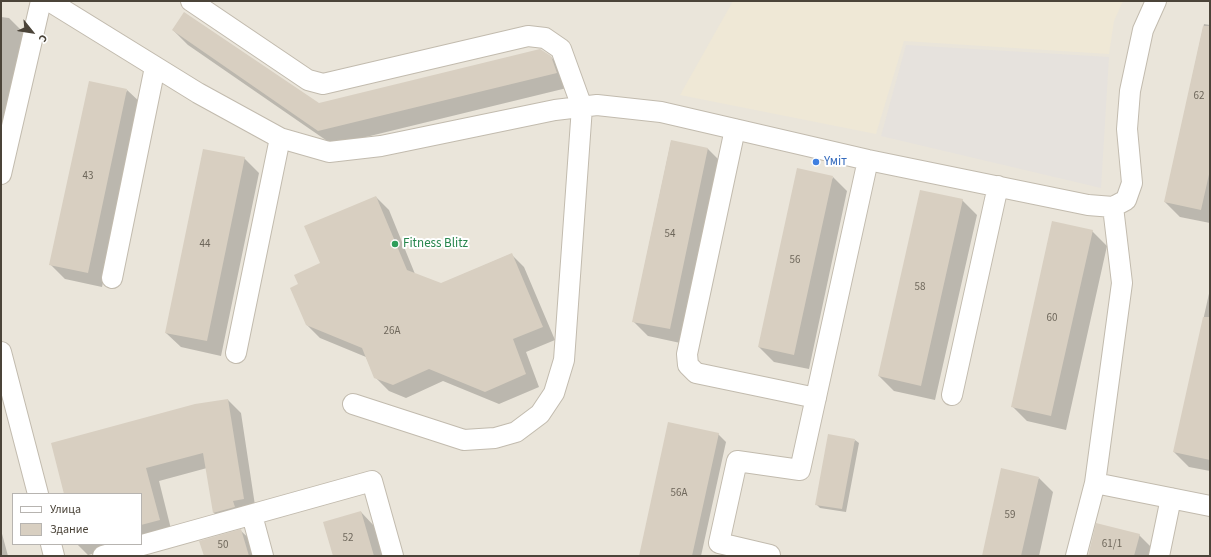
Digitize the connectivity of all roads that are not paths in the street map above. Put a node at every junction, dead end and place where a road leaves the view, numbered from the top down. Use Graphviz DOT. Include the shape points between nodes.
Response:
graph roads {
  1 [pos="42,1"];
  2 [pos="191,1"];
  3 [pos="1156,1"];
  4 [pos="62,4"];
  5 [pos="155,67"];
  6 [pos="582,107"];
  7 [pos="735,129"];
  8 [pos="280,138"];
  9 [pos="868,160"];
  10 [pos="1,174"];
  11 [pos="998,186"];
  12 [pos="1113,207"];
  13 [pos="112,278"];
  14 [pos="1,352"];
  15 [pos="236,353"];
  16 [pos="952,395"];
  17 [pos="816,398"];
  18 [pos="353,404"];
  19 [pos="1095,483"];
  20 [pos="38,493"];
  21 [pos="1171,498"];
  22 [pos="1210,506"];
  23 [pos="252,515"];
  24 [pos="51,545"];
  25 [pos="113,555"];
  26 [pos="770,555"];
  27 [pos="54,556"];
  28 [pos="263,556"];
  29 [pos="393,556"];
  30 [pos="1076,556"];
  31 [pos="1159,556"];
  1 -- 10 [label="street"];
  2 -- 6 [label="street" via="308,80 323,84 528,36 545,38 561,49"];
  3 -- 12 [label="street" via="1143,30 1130,91 1127,129 1132,183 1126,200"];
  4 -- 5 [label="street"];
  5 -- 8 [label="street"];
  5 -- 13 [label="street"];
  6 -- 7 [label="street" via="597,105 661,112"];
  6 -- 8 [label="street" via="555,110 374,147 329,152"];
  6 -- 18 [label="street" via="564,360 554,393 540,414 516,432 495,438 464,440"];
  7 -- 9 [label="street"];
  7 -- 17 [label="street" via="687,354 688,365 696,373"];
  8 -- 15 [label="street"];
  9 -- 11 [label="street"];
  9 -- 17 [label="street"];
  11 -- 12 [label="street" via="1088,205"];
  11 -- 16 [label="street"];
  12 -- 19 [label="street" via="1122,283"];
  14 -- 20 [label="street"];
  17 -- 26 [label="street" via="800,470 738,461 719,543"];
  19 -- 21 [label="street"];
  19 -- 30 [label="street"];
  21 -- 22 [label="street"];
  21 -- 31 [label="street"];
  23 -- 25 [label="street"];
  23 -- 28 [label="street"];
  23 -- 29 [label="street" via="372,481"];
  24 -- 27 [label="street"];
}
